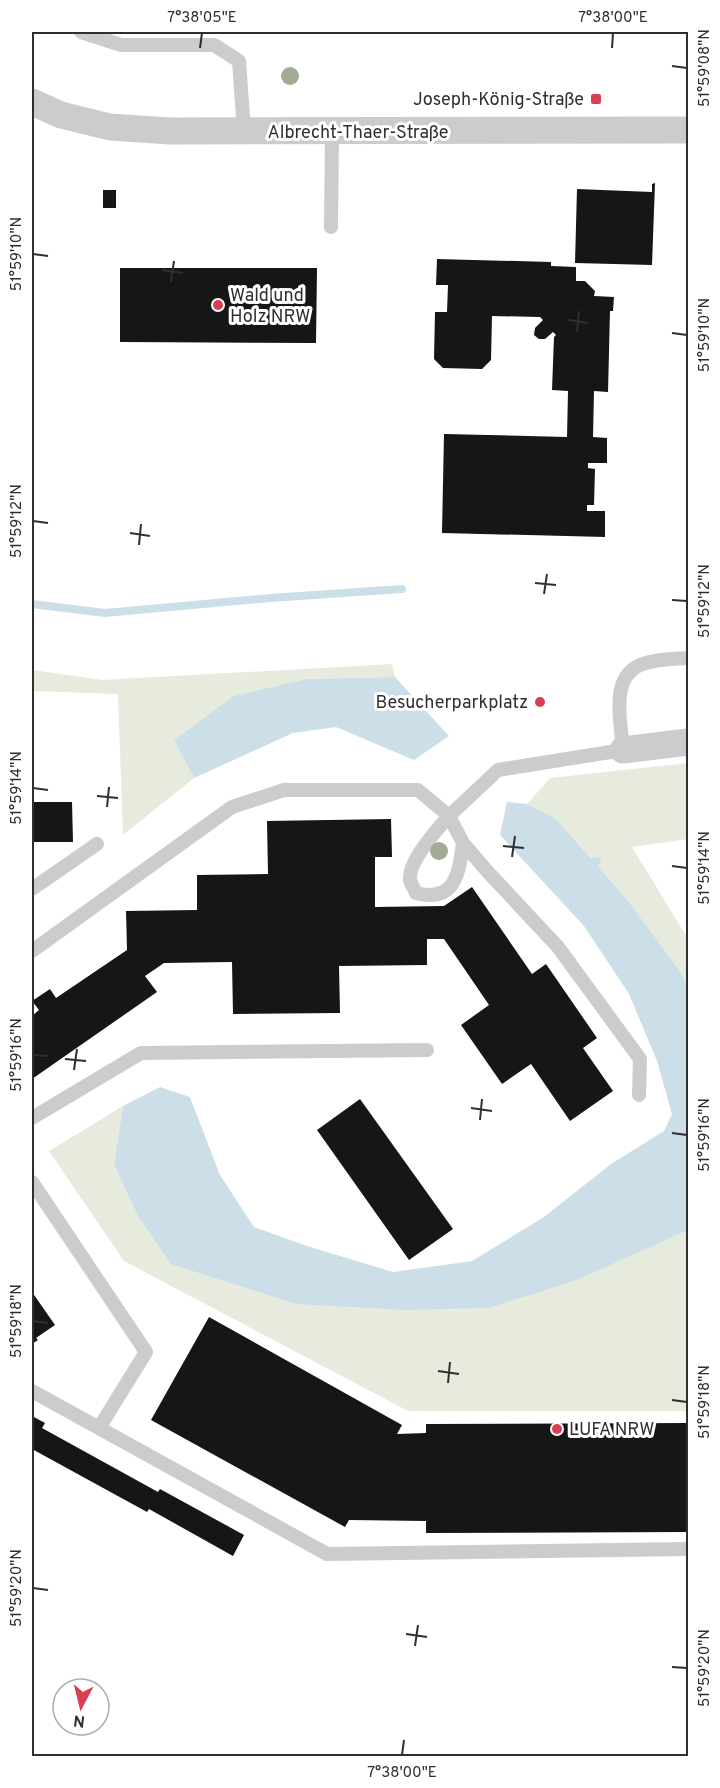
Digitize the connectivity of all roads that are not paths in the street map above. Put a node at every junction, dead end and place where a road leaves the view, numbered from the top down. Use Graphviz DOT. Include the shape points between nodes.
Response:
graph roads {
  1 [pos="81,32"];
  2 [pos="32,102"];
  3 [pos="688,130"];
  4 [pos="244,132"];
  5 [pos="332,132"];
  6 [pos="332,227"];
  7 [pos="688,658"];
  8 [pos="688,742"];
  9 [pos="623,750"];
  10 [pos="449,816"];
  11 [pos="463,843"];
  12 [pos="97,844"];
  13 [pos="32,889"];
  14 [pos="32,951"];
  15 [pos="427,1050"];
  16 [pos="639,1095"];
  17 [pos="32,1118"];
  18 [pos="32,1182"];
  19 [pos="32,1391"];
  20 [pos="99,1428"];
  21 [pos="688,1549"];
  1 -- 4 [label="lane" via="121,45 214,45 239,61"];
  2 -- 4 [label="street, Albrecht-Thaer-Straße" via="61,115 110,127"];
  3 -- 5 [label="street, Albrecht-Thaer-Straße"];
  4 -- 5 [label="street, Albrecht-Thaer-Straße"];
  5 -- 6 [label="lane"];
  7 -- 9 [label="lane" via="646,663 626,676 619,696"];
  8 -- 9 [label="street"];
  9 -- 10 [label="lane" via="498,770"];
  10 -- 11 [label="lane"];
  10 -- 11 [label="lane" via="413,867 410,880 416,893 429,896 452,886 460,868"];
  10 -- 14 [label="lane" via="418,790 284,790 232,807"];
  11 -- 16 [label="lane" via="558,947 640,1059"];
  12 -- 13 [label="lane"];
  15 -- 17 [label="lane" via="141,1053"];
  18 -- 20 [label="lane" via="146,1352"];
  19 -- 20 [label="lane"];
  20 -- 21 [label="lane" via="327,1554"];
}
